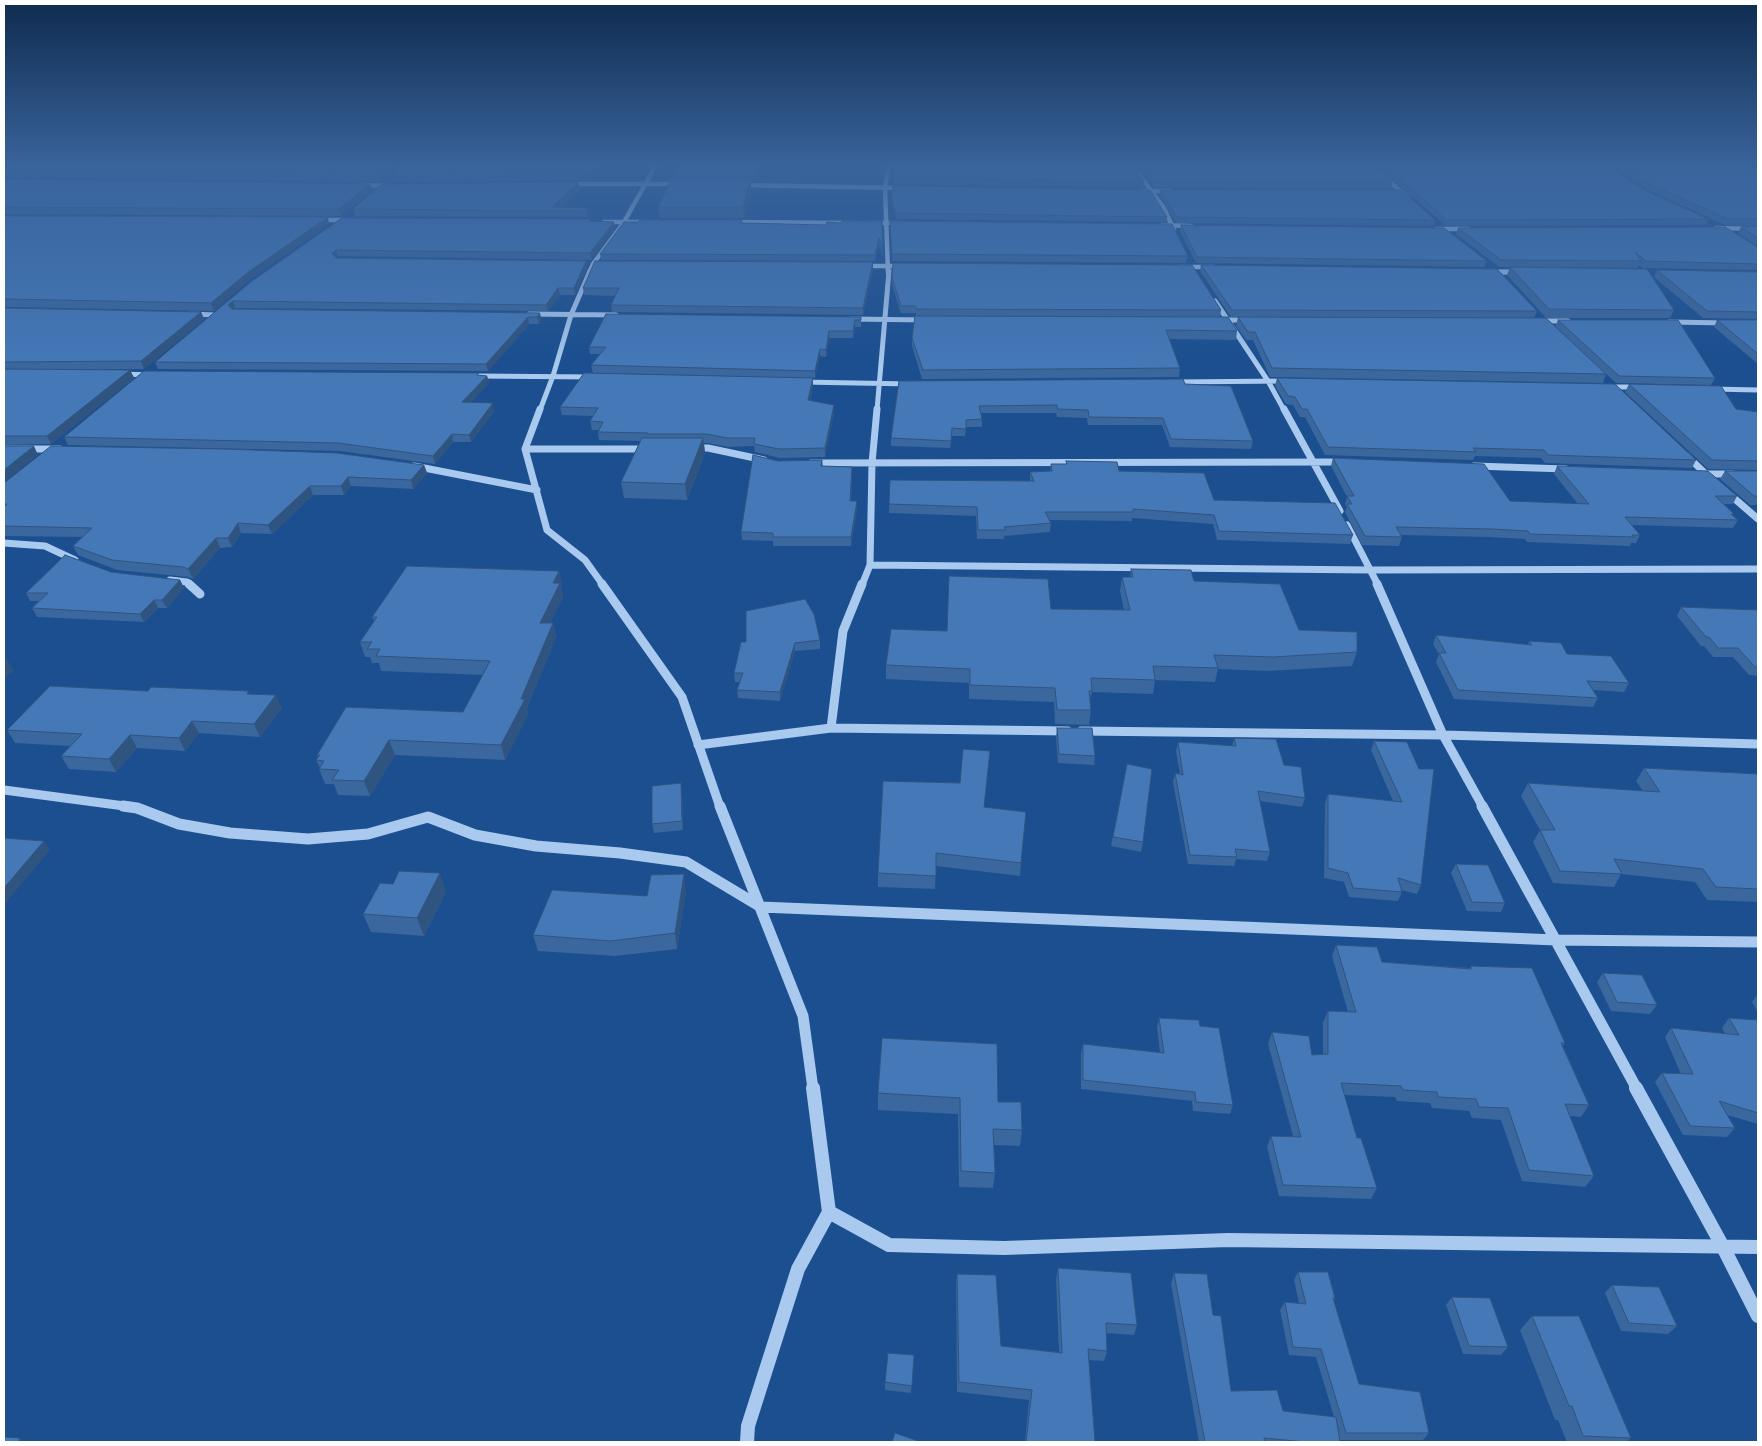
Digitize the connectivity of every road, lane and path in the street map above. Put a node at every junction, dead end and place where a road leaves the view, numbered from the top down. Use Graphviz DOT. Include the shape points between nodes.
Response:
graph roads {
  1 [pos="618,230"];
  2 [pos="886,230"];
  3 [pos="1174,230"];
  4 [pos="1444,230"];
  5 [pos="1727,230"];
  6 [pos="1730,232"];
  7 [pos="1176,234"];
  8 [pos="1451,236"];
  9 [pos="1188,259"];
  10 [pos="859,266"];
  11 [pos="889,266"];
  12 [pos="908,266"];
  13 [pos="1490,266"];
  14 [pos="1172,267"];
  15 [pos="1192,267"];
  16 [pos="1222,268"];
  17 [pos="1478,272"];
  18 [pos="1498,272"];
  19 [pos="1527,272"];
  20 [pos="1197,275"];
  21 [pos="1504,279"];
  22 [pos="1213,298"];
  23 [pos="223,309"];
  24 [pos="187,314"];
  25 [pos="523,314"];
  26 [pos="1536,314"];
  27 [pos="216,315"];
  28 [pos="570,315"];
  29 [pos="620,316"];
  30 [pos="845,319"];
  31 [pos="885,320"];
  32 [pos="934,320"];
  33 [pos="1208,320"];
  34 [pos="1228,320"];
  35 [pos="1256,320"];
  36 [pos="208,321"];
  37 [pos="1533,321"];
  38 [pos="1542,321"];
  39 [pos="1572,322"];
  40 [pos="1660,322"];
  41 [pos="1739,323"];
  42 [pos="1550,328"];
  43 [pos="153,372"];
  44 [pos="117,374"];
  45 [pos="145,375"];
  46 [pos="473,376"];
  47 [pos="553,376"];
  48 [pos="602,378"];
  49 [pos="138,380"];
  50 [pos="1268,381"];
  51 [pos="1298,381"];
  52 [pos="790,382"];
  53 [pos="1168,382"];
  54 [pos="1606,383"];
  55 [pos="879,384"];
  56 [pos="919,384"];
  57 [pos="1615,387"];
  58 [pos="1643,388"];
  59 [pos="1701,389"];
  60 [pos="1758,390"];
  61 [pos="1622,394"];
  62 [pos="64,446"];
  63 [pos="689,448"];
  64 [pos="4,449"];
  65 [pos="55,449"];
  66 [pos="525,449"];
  67 [pos="650,449"];
  68 [pos="48,454"];
  69 [pos="1685,454"];
  70 [pos="1312,460"];
  71 [pos="770,461"];
  72 [pos="1352,462"];
  73 [pos="807,463"];
  74 [pos="872,463"];
  75 [pos="406,465"];
  76 [pos="1470,466"];
  77 [pos="1578,470"];
  78 [pos="1696,474"];
  79 [pos="1706,474"];
  80 [pos="1741,474"];
  81 [pos="1714,481"];
  82 [pos="1721,487"];
  83 [pos="537,490"];
  84 [pos="1758,519"];
  85 [pos="4,543"];
  86 [pos="82,563"];
  87 [pos="870,565"];
  88 [pos="1758,569"];
  89 [pos="1372,570"];
  90 [pos="159,579"];
  91 [pos="200,594"];
  92 [pos="831,728"];
  93 [pos="1443,735"];
  94 [pos="698,744"];
  95 [pos="1758,744"];
  96 [pos="4,790"];
  97 [pos="761,906"];
  98 [pos="1556,940"];
  99 [pos="1758,942"];
  100 [pos="829,1212"];
  101 [pos="1723,1247"];
  102 [pos="1758,1247"];
  103 [pos="1758,1316"];
  104 [pos="747,1442"];
  1 -- 28 [label="street" via="593,264"];
  2 -- 11 [label="street"];
  3 -- 7 [label="street"];
  4 -- 8 [label="street"];
  5 -- 6 [label="street"];
  9 -- 15 [label="street"];
  10 -- 11 [label="street"];
  11 -- 12 [label="street"];
  11 -- 31 [label="street"];
  13 -- 18 [label="street"];
  14 -- 15 [label="street"];
  15 -- 16 [label="street"];
  15 -- 20 [label="street"];
  17 -- 18 [label="street"];
  18 -- 19 [label="street"];
  18 -- 21 [label="street"];
  22 -- 34 [label="street"];
  23 -- 27 [label="street"];
  24 -- 27 [label="street"];
  25 -- 28 [label="street"];
  26 -- 38 [label="street"];
  27 -- 36 [label="street"];
  28 -- 29 [label="street"];
  28 -- 47 [label="street"];
  30 -- 31 [label="street"];
  31 -- 32 [label="street"];
  31 -- 55 [label="street"];
  33 -- 34 [label="street"];
  34 -- 35 [label="street"];
  34 -- 50 [label="street"];
  37 -- 38 [label="street"];
  38 -- 39 [label="street"];
  38 -- 42 [label="street"];
  40 -- 41 [label="street"];
  43 -- 45 [label="street"];
  44 -- 45 [label="street"];
  45 -- 49 [label="street"];
  46 -- 47 [label="street"];
  47 -- 48 [label="street"];
  47 -- 66 [label="street"];
  50 -- 51 [label="street"];
  50 -- 53 [label="street"];
  50 -- 70 [label="street"];
  52 -- 55 [label="street"];
  54 -- 57 [label="street"];
  55 -- 56 [label="street"];
  55 -- 74 [label="street"];
  57 -- 58 [label="street"];
  57 -- 61 [label="street"];
  59 -- 60 [label="street"];
  62 -- 65 [label="street"];
  63 -- 71 [label="street" via="708,448"];
  64 -- 65 [label="street"];
  65 -- 68 [label="street"];
  66 -- 67 [label="street"];
  66 -- 83 [label="street"];
  69 -- 79 [label="street"];
  70 -- 72 [label="street"];
  70 -- 74 [label="street"];
  70 -- 89 [label="street"];
  73 -- 74 [label="street"];
  74 -- 87 [label="street"];
  75 -- 83 [label="street"];
  76 -- 77 [label="street"];
  78 -- 79 [label="street"];
  79 -- 80 [label="street"];
  79 -- 81 [label="street"];
  82 -- 84 [label="street"];
  83 -- 94 [label="street" via="547,530 585,560 682,697"];
  85 -- 86 [label="street" via="45,546"];
  87 -- 89 [label="street"];
  87 -- 92 [label="street" via="843,631"];
  88 -- 89 [label="street"];
  89 -- 93 [label="street"];
  90 -- 91 [label="street" via="186,582"];
  92 -- 93 [label="street"];
  92 -- 94 [label="street"];
  93 -- 95 [label="street"];
  93 -- 98 [label="street"];
  94 -- 97 [label="street"];
  96 -- 97 [label="street" via="137,808 179,824 230,833 308,839 368,834 428,817 475,835 536,846 686,862"];
  97 -- 98 [label="street"];
  97 -- 100 [label="street" via="803,1016"];
  98 -- 99 [label="street"];
  98 -- 101 [label="street"];
  100 -- 101 [label="street" via="889,1245 1004,1248 1228,1240"];
  100 -- 104 [label="street" via="798,1269 748,1426"];
  101 -- 102 [label="street"];
  101 -- 103 [label="street"];
}
